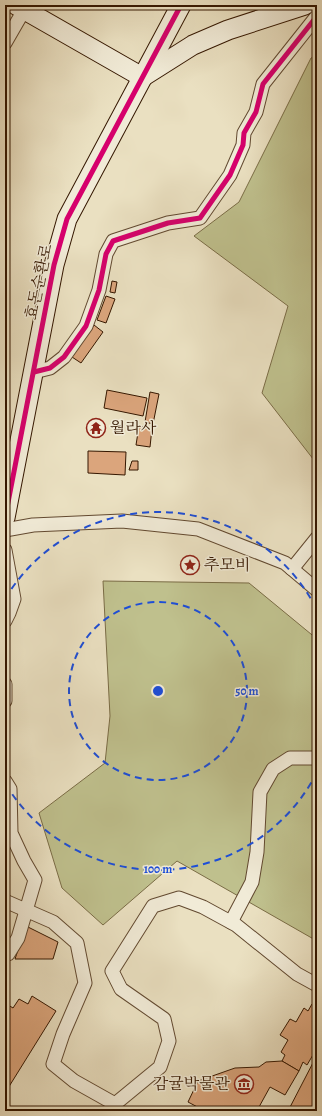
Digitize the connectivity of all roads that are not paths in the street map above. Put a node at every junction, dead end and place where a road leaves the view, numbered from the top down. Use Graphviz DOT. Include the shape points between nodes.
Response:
graph roads {
  1 [pos="182,5"];
  2 [pos="305,5"];
  3 [pos="20,7"];
  4 [pos="317,16"];
  5 [pos="5,43"];
  6 [pos="142,77"];
  7 [pos="34,372"];
  8 [pos="9,479"];
  9 [pos="5,518"];
  10 [pos="5,530"];
  11 [pos="317,538"];
  12 [pos="5,550"];
  13 [pos="292,569"];
  14 [pos="317,590"];
  15 [pos="5,621"];
  16 [pos="5,684"];
  17 [pos="5,701"];
  18 [pos="317,758"];
  19 [pos="5,781"];
  20 [pos="5,901"];
  21 [pos="26,910"];
  22 [pos="231,922"];
  23 [pos="5,955"];
  24 [pos="317,986"];
  25 [pos="114,1107"];
  1 -- 6 [label="street, 효돈순환로"];
  2 -- 6 [label="street" via="228,30 193,45"];
  3 -- 5 [label="street"];
  3 -- 6 [label="street"];
  4 -- 7 [label="street" via="263,84 256,112 244,134 243,145 230,175 209,208 200,218 168,223 113,241 106,254 99,290 86,326 64,357 50,368"];
  6 -- 7 [label="street, 효돈순환로" via="67,219 54,265"];
  7 -- 8 [label="street, 효돈순환로"];
  8 -- 9 [label="street, 효돈순환로"];
  10 -- 13 [label="street" via="34,525 122,521 198,529 285,563"];
  11 -- 13 [label="street"];
  12 -- 15 [label="street" via="14,599"];
  13 -- 14 [label="street"];
  16 -- 17 [label="street"];
  18 -- 22 [label="street" via="290,758 273,769 260,792 257,852 252,882"];
  19 -- 21 [label="street" via="10,789 11,833 35,880"];
  20 -- 21 [label="street"];
  21 -- 23 [label="street" via="18,938"];
  21 -- 25 [label="street" via="53,922 77,943 85,983 53,1064"];
  22 -- 24 [label="street" via="297,974"];
  22 -- 25 [label="street" via="202,906 179,898 153,906 112,971 121,989 164,1019 169,1041 160,1067"];
}
